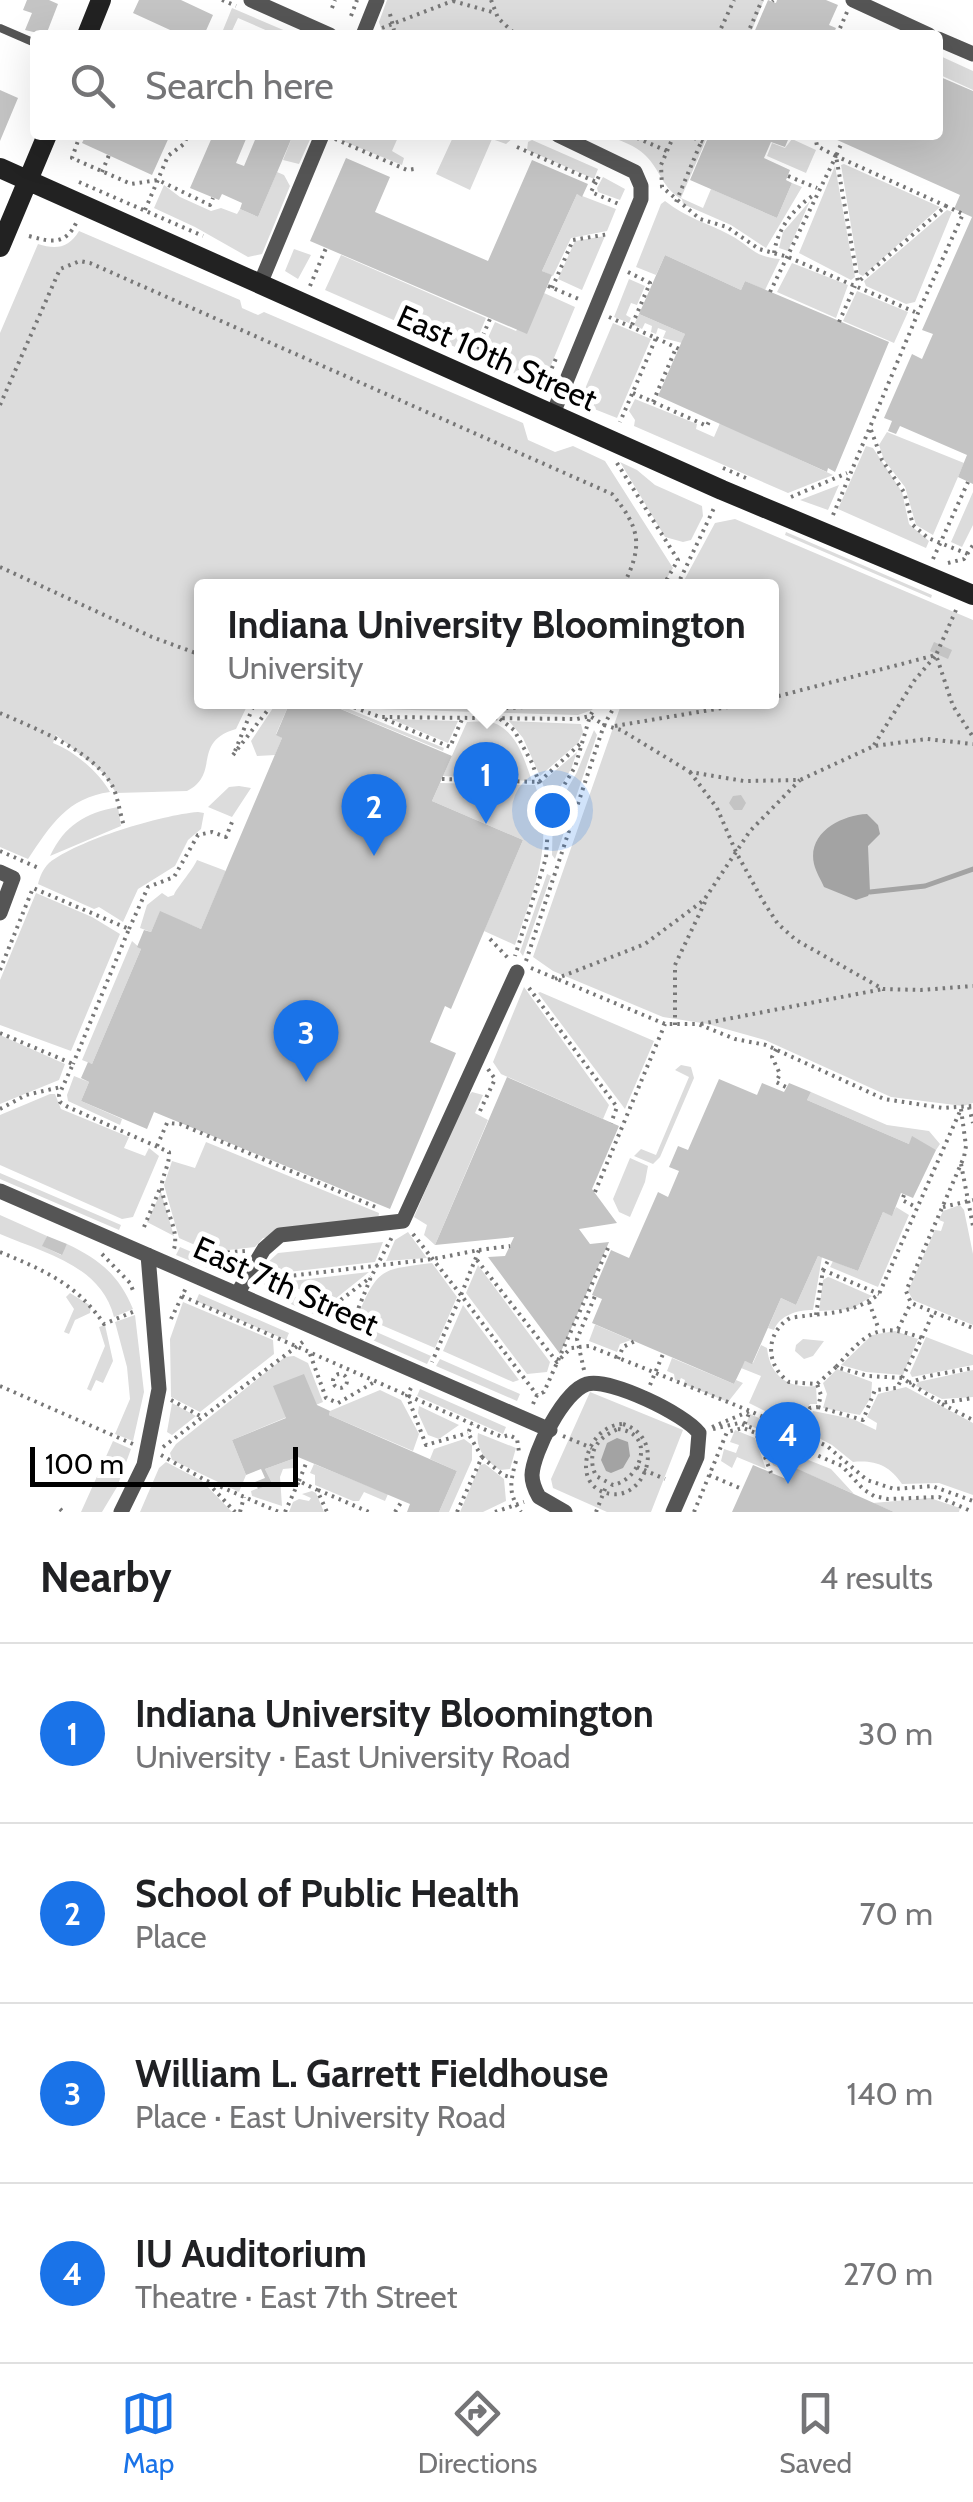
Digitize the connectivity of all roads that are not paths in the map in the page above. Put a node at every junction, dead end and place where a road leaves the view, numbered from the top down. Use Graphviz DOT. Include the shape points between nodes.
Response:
graph roads {
  1 [pos="101,0"];
  2 [pos="251,0"];
  3 [pos="377,0"];
  4 [pos="851,5"];
  5 [pos="0,28"];
  6 [pos="88,30"];
  7 [pos="319,30"];
  8 [pos="365,30"];
  9 [pos="916,30"];
  10 [pos="30,41"];
  11 [pos="943,41"];
  12 [pos="973,54"];
  13 [pos="45,140"];
  14 [pos="327,140"];
  15 [pos="566,140"];
  16 [pos="0,168"];
  17 [pos="28,180"];
  18 [pos="0,248"];
  19 [pos="260,284"];
  20 [pos="556,407"];
  21 [pos="972,593"];
  22 [pos="7,875"];
  23 [pos="0,913"];
  24 [pos="518,966"];
  25 [pos="0,1191"];
  26 [pos="148,1256"];
  27 [pos="237,1294"];
  28 [pos="550,1430"];
  29 [pos="122,1512"];
  30 [pos="566,1512"];
  31 [pos="674,1512"];
  1 -- 6 [label="street"];
  2 -- 7 [label="street"];
  3 -- 8 [label="street"];
  4 -- 9 [label="street"];
  5 -- 10 [label="lane"];
  11 -- 12 [label="street"];
  13 -- 17 [label="street"];
  14 -- 19 [label="street"];
  15 -- 20 [label="street" via="616,170 635,172 641,198"];
  16 -- 17 [label="street, East 10th Street"];
  17 -- 18 [label="street"];
  17 -- 19 [label="street, East 10th Street"];
  19 -- 20 [label="street, East 10th Street"];
  20 -- 21 [label="street, East 10th Street"];
  22 -- 23 [label="street"];
  24 -- 27 [label="street" via="403,1221 280,1236 264,1249"];
  25 -- 26 [label="street, East 7th Street"];
  26 -- 27 [label="street, East 7th Street"];
  26 -- 29 [label="street" via="159,1389 144,1465"];
  27 -- 28 [label="street, East 7th Street"];
  28 -- 30 [label="street" via="534,1466 534,1489"];
  28 -- 31 [label="street" via="562,1403 588,1384 610,1386 690,1422 698,1433 697,1456"];
}
